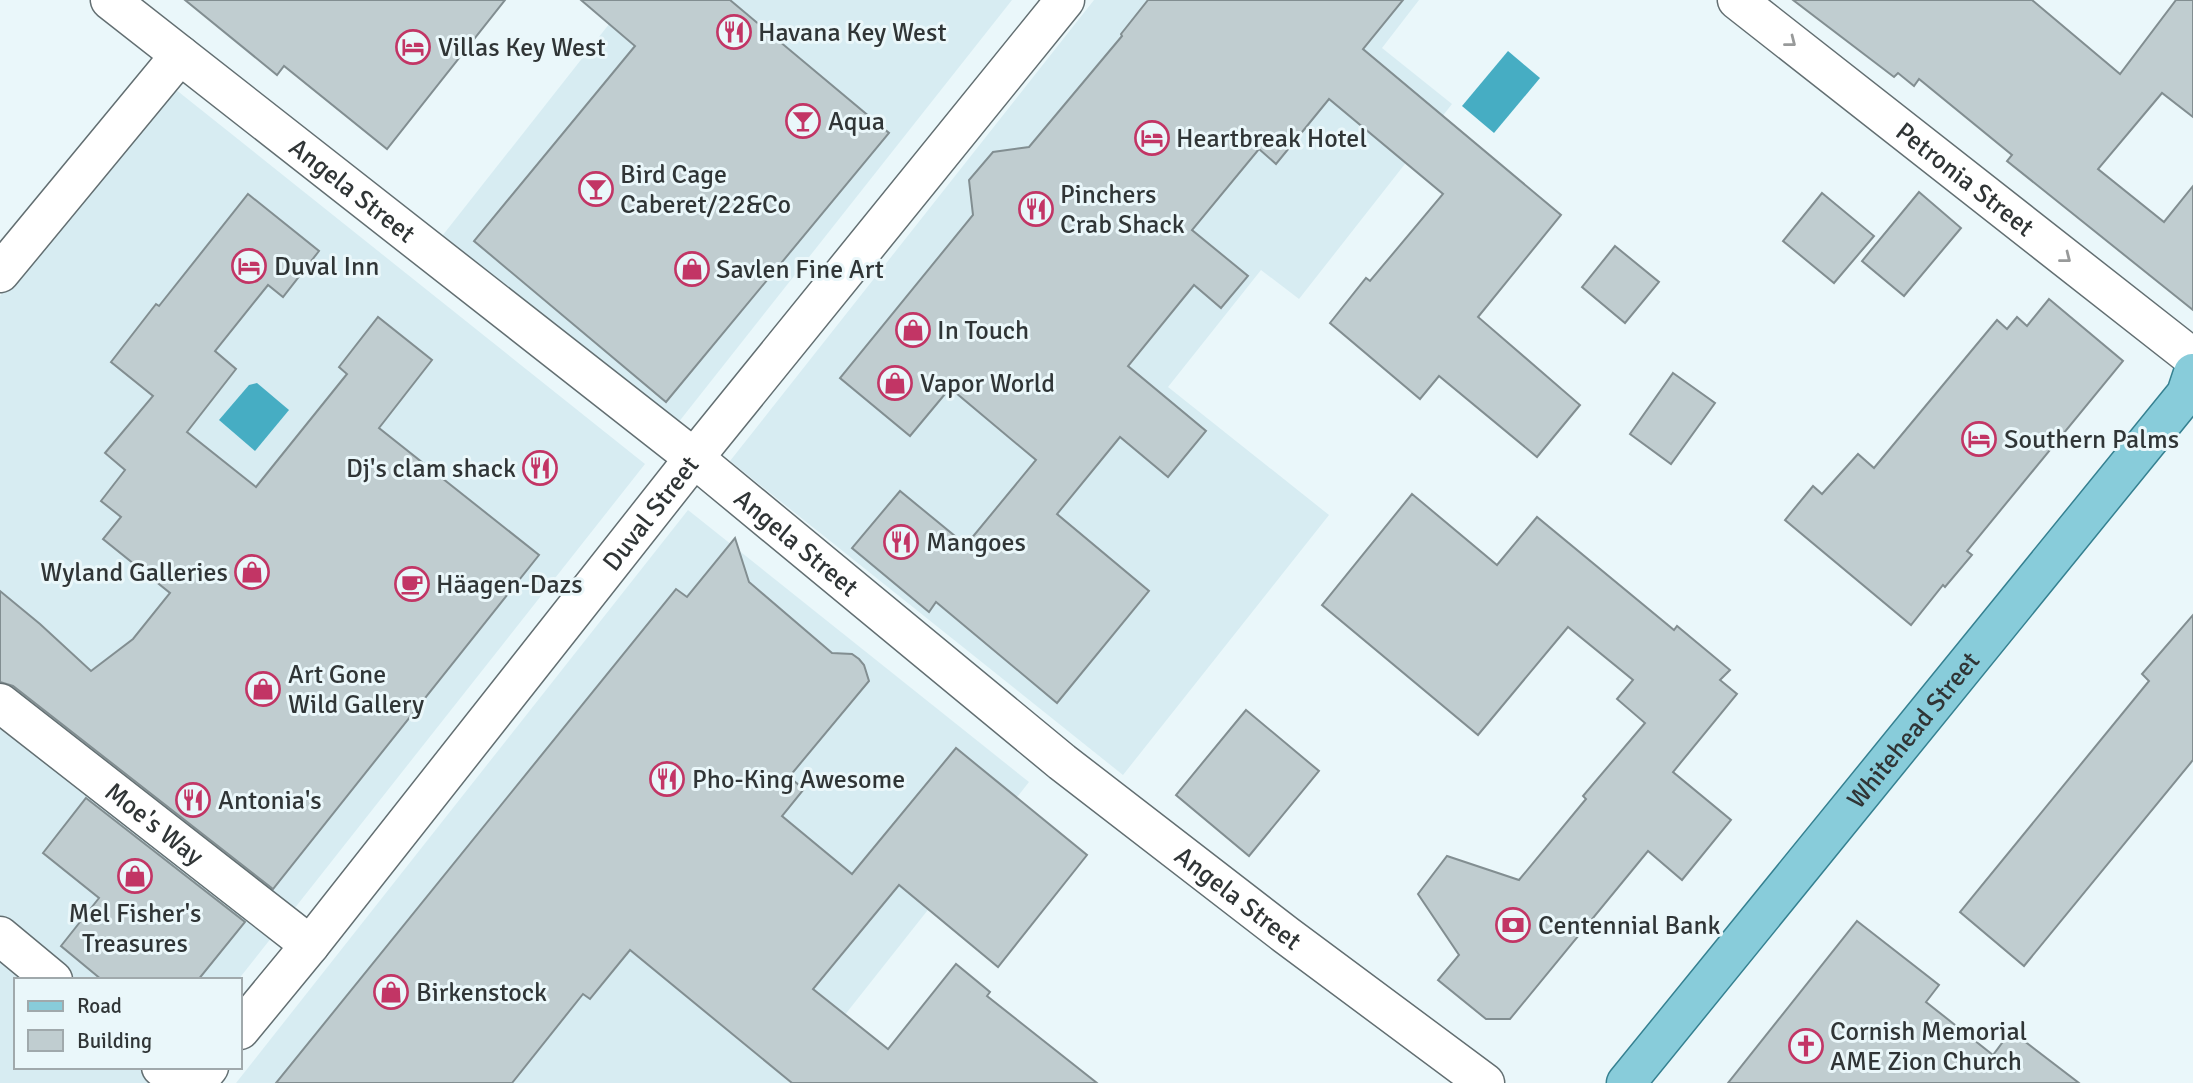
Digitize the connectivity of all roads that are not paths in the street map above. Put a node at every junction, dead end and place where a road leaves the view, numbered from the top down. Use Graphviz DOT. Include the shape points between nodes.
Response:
graph roads {
  1 [pos="110,0"];
  2 [pos="1065,0"];
  3 [pos="1752,4"];
  4 [pos="180,55"];
  5 [pos="0,272"];
  6 [pos="2193,358"];
  7 [pos="2193,373"];
  8 [pos="694,458"];
  9 [pos="5,718"];
  10 [pos="0,936"];
  11 [pos="310,945"];
  12 [pos="51,978"];
  13 [pos="242,1028"];
  14 [pos="163,1069"];
  15 [pos="207,1069"];
  16 [pos="180,1083"];
  17 [pos="196,1083"];
  18 [pos="1485,1083"];
  19 [pos="1626,1083"];
  1 -- 4 [label="street, Angela Street"];
  2 -- 8 [label="street, Duval Street"];
  3 -- 6 [label="street, Petronia Street, one-way"];
  4 -- 5 [label="street"];
  4 -- 8 [label="street, Angela Street"];
  7 -- 19 [label="main road, Whitehead Street" via="2186,394"];
  8 -- 11 [label="street, Duval Street"];
  8 -- 18 [label="street, Angela Street" via="1062,762"];
  9 -- 11 [label="street, Moe's Way"];
  10 -- 12 [label="street"];
  11 -- 13 [label="street, Duval Street"];
  14 -- 16 [label="street"];
  15 -- 17 [label="street"];
}
